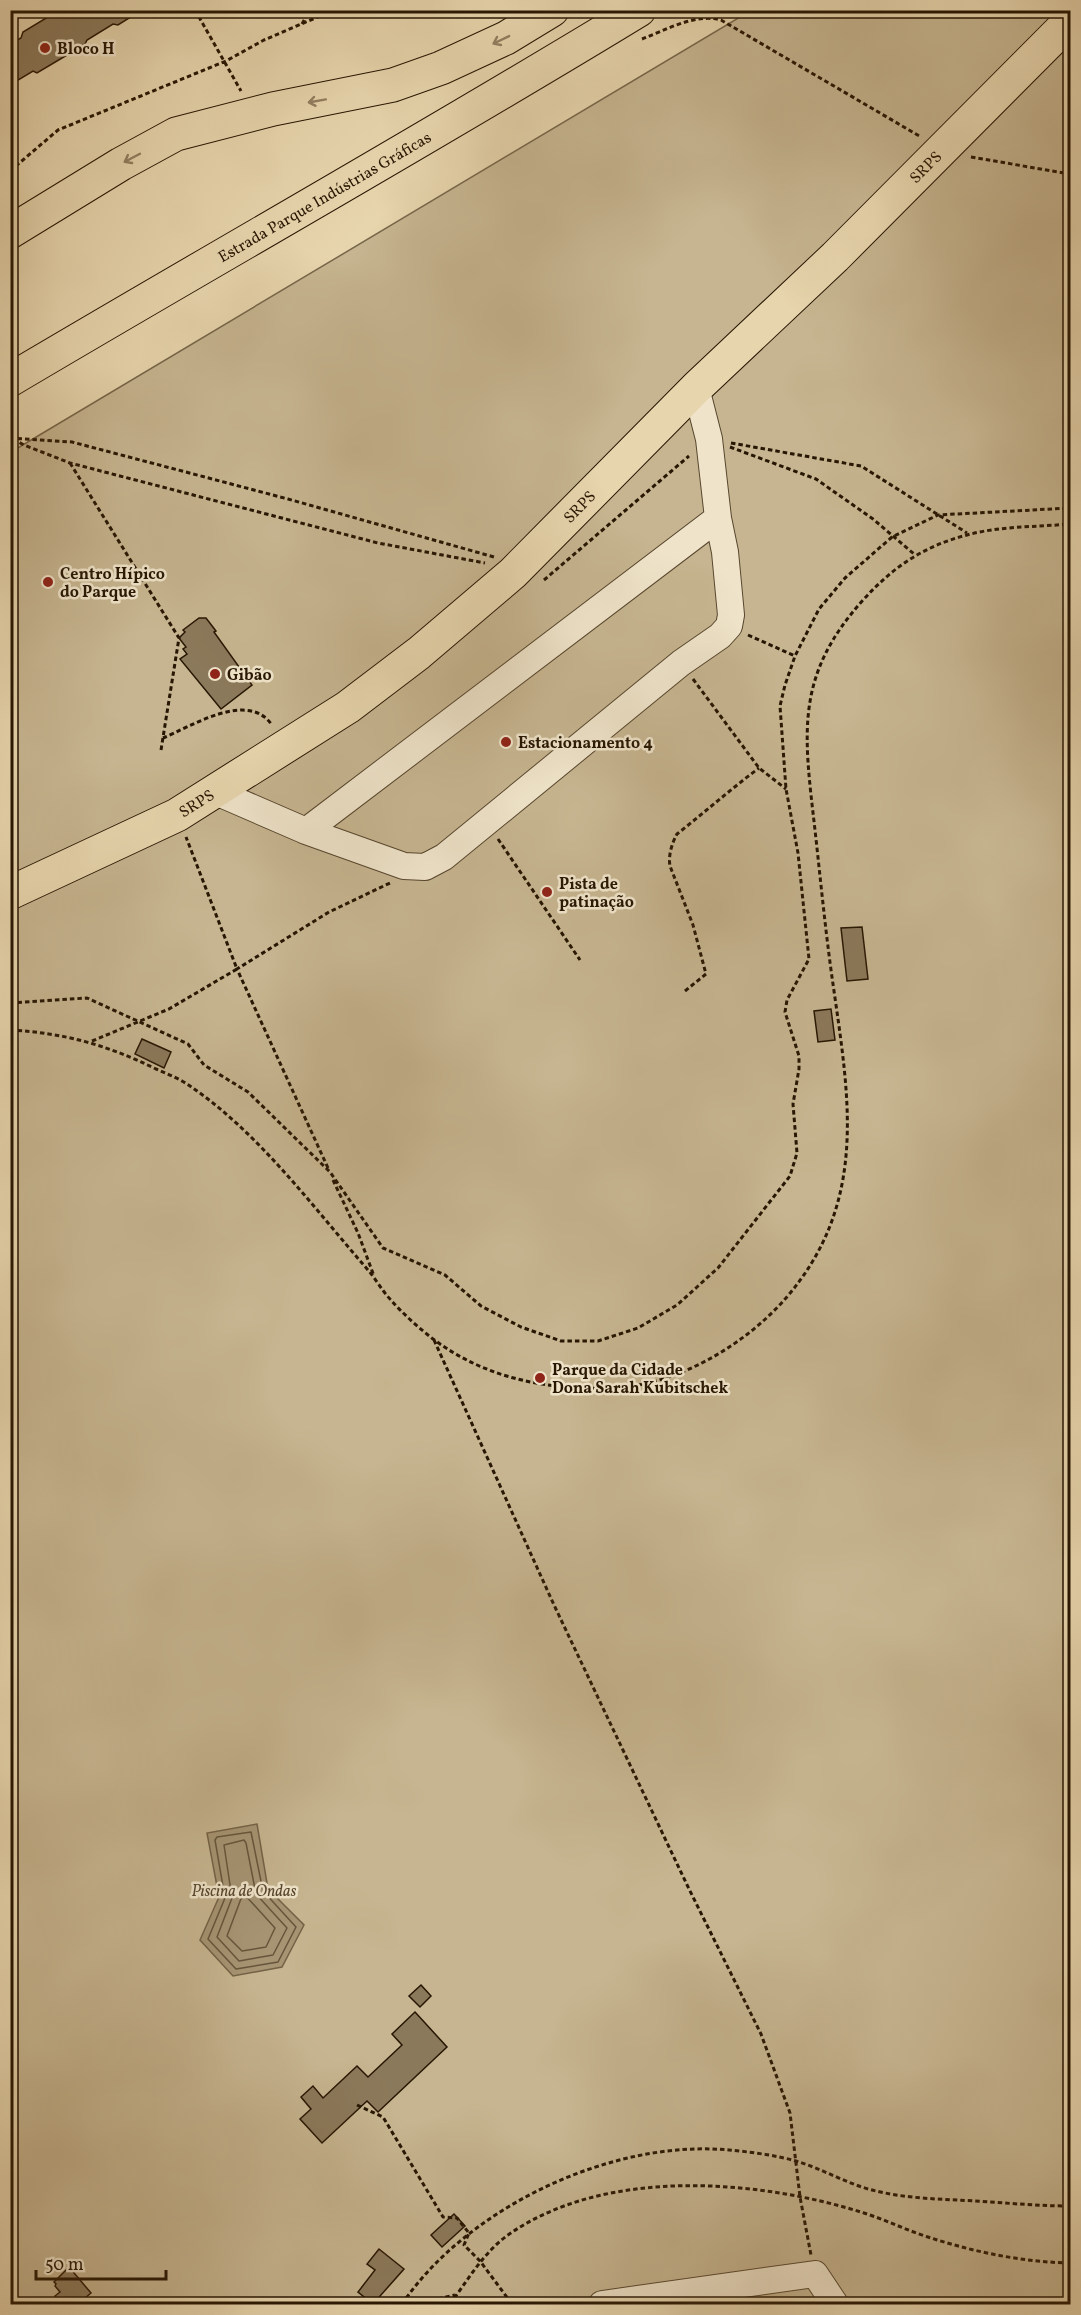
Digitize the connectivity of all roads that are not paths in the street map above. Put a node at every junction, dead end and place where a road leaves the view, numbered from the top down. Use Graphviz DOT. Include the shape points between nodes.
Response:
graph roads {
  1 [pos="552,10"];
  2 [pos="1071,21"];
  3 [pos="640,25"];
  4 [pos="10,232"];
  5 [pos="10,380"];
  6 [pos="696,388"];
  7 [pos="718,518"];
  8 [pos="216,792"];
  9 [pos="306,831"];
  10 [pos="10,893"];
  11 [pos="602,2304"];
  12 [pos="835,2304"];
  1 -- 4 [label="main road, one-way" via="506,38 393,85 273,108 176,134"];
  2 -- 6 [label="main road, SRPS" via="835,257"];
  3 -- 5 [label="main road, Estrada Parque Indústrias Gráficas" via="544,68"];
  6 -- 7 [label="lane" via="709,439"];
  6 -- 8 [label="main road, SRPS" via="518,580 348,707"];
  7 -- 9 [label="lane"];
  7 -- 9 [label="lane" via="732,615 729,626 444,857 425,867 404,866"];
  8 -- 9 [label="lane"];
  8 -- 10 [label="main road, SRPS" via="177,815"];
  11 -- 12 [label="lane" via="815,2274"];
}
